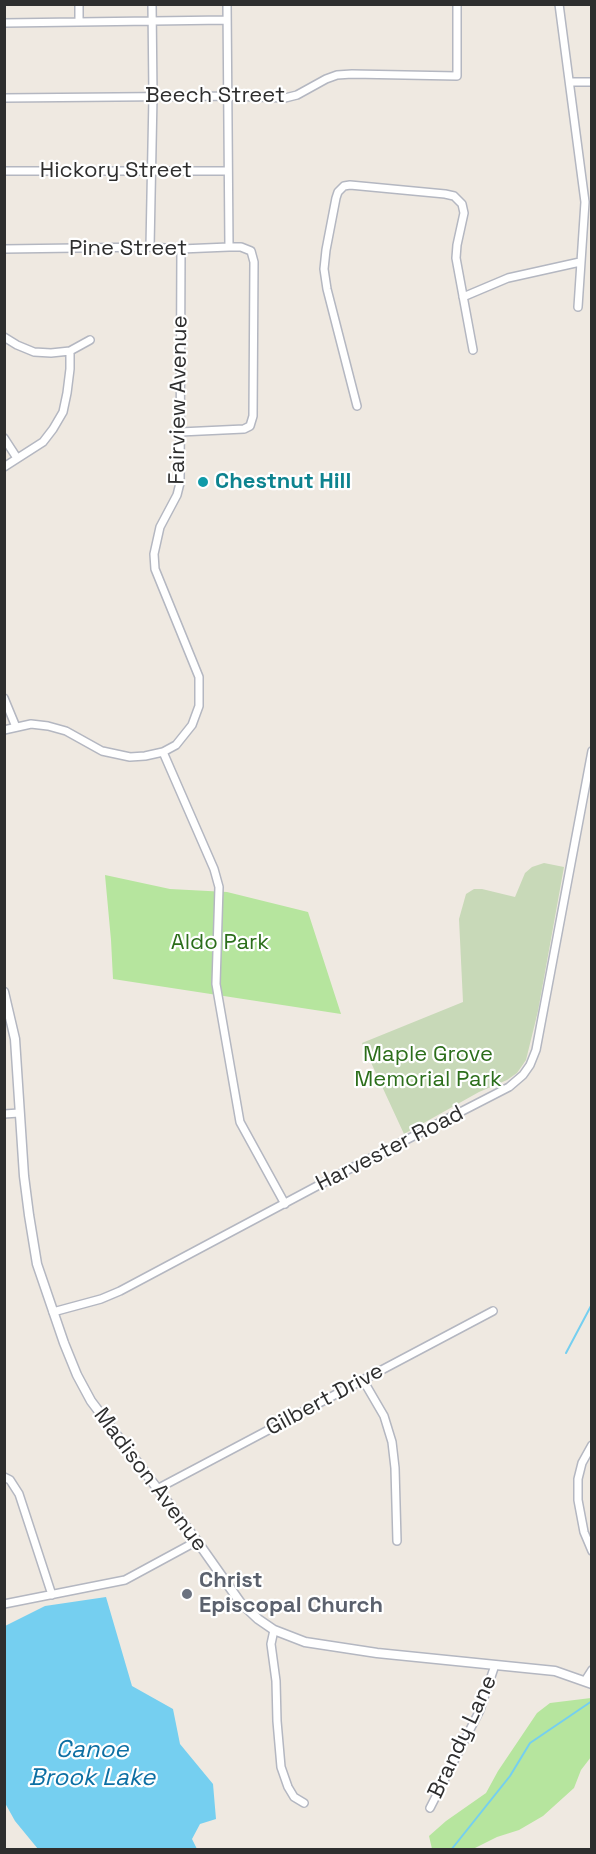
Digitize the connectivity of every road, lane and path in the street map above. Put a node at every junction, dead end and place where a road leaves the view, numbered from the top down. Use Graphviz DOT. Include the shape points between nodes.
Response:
graph roads {
  1 [pos="79,4"];
  2 [pos="152,4"];
  3 [pos="227,4"];
  4 [pos="457,4"];
  5 [pos="559,4"];
  6 [pos="227,20"];
  7 [pos="79,21"];
  8 [pos="152,21"];
  9 [pos="4,22"];
  10 [pos="570,82"];
  11 [pos="591,82"];
  12 [pos="153,96"];
  13 [pos="229,96"];
  14 [pos="4,98"];
  15 [pos="4,171"];
  16 [pos="227,171"];
  17 [pos="151,172"];
  18 [pos="588,203"];
  19 [pos="150,247"];
  20 [pos="229,247"];
  21 [pos="4,249"];
  22 [pos="181,249"];
  23 [pos="580,262"];
  24 [pos="463,297"];
  25 [pos="578,307"];
  26 [pos="4,337"];
  27 [pos="90,340"];
  28 [pos="473,350"];
  29 [pos="70,351"];
  30 [pos="357,406"];
  31 [pos="180,432"];
  32 [pos="4,438"];
  33 [pos="17,458"];
  34 [pos="4,467"];
  35 [pos="4,698"];
  36 [pos="16,727"];
  37 [pos="4,730"];
  38 [pos="163,752"];
  39 [pos="591,752"];
  40 [pos="4,992"];
  41 [pos="20,1113"];
  42 [pos="4,1114"];
  43 [pos="285,1204"];
  44 [pos="493,1311"];
  45 [pos="53,1312"];
  46 [pos="363,1380"];
  47 [pos="591,1445"];
  48 [pos="4,1477"];
  49 [pos="158,1489"];
  50 [pos="197,1541"];
  51 [pos="397,1541"];
  52 [pos="591,1551"];
  53 [pos="52,1595"];
  54 [pos="4,1604"];
  55 [pos="274,1630"];
  56 [pos="495,1665"];
  57 [pos="591,1670"];
  58 [pos="588,1682"];
  59 [pos="304,1803"];
  60 [pos="430,1808"];
  1 -- 7 [label="street"];
  2 -- 8 [label="street"];
  3 -- 6 [label="street"];
  4 -- 13 [label="street, Beech Street" via="457,76 337,75 285,98"];
  5 -- 10 [label="street"];
  6 -- 8 [label="street"];
  6 -- 13 [label="street"];
  7 -- 8 [label="street"];
  7 -- 9 [label="street"];
  8 -- 12 [label="street"];
  10 -- 11 [label="street"];
  10 -- 18 [label="street"];
  12 -- 13 [label="street, Beech Street"];
  12 -- 14 [label="street, Beech Street"];
  12 -- 17 [label="street"];
  13 -- 16 [label="street"];
  15 -- 17 [label="street, Hickory Street"];
  16 -- 17 [label="street, Hickory Street"];
  16 -- 20 [label="street"];
  17 -- 19 [label="street"];
  18 -- 23 [label="street"];
  19 -- 21 [label="street, Pine Street"];
  19 -- 22 [label="street, Pine Street"];
  20 -- 22 [label="street, Pine Street"];
  20 -- 31 [label="street, Pine Street" via="251,251 254,262 253,416 250,426 244,429"];
  22 -- 31 [label="street, Fairview Avenue"];
  23 -- 24 [label="street" via="508,278"];
  23 -- 25 [label="street"];
  24 -- 28 [label="street"];
  24 -- 30 [label="street" via="456,252 464,208 454,196 350,185 338,192 324,269"];
  26 -- 29 [label="street" via="34,352"];
  27 -- 29 [label="street"];
  29 -- 33 [label="street" via="63,412 43,442"];
  31 -- 38 [label="street, Fairview Avenue" via="180,483 160,527 155,569 190,651 200,693 192,725 176,745"];
  32 -- 33 [label="street"];
  33 -- 34 [label="street"];
  35 -- 36 [label="street"];
  36 -- 37 [label="street"];
  36 -- 38 [label="street" via="31,724 66,730 102,751 130,757"];
  38 -- 43 [label="street" via="219,887 216,984 240,1122"];
  39 -- 43 [label="street, Harvester Road" via="536,1050 530,1065 509,1087"];
  40 -- 41 [label="street, Madison Avenue" via="15,1040"];
  41 -- 42 [label="street"];
  41 -- 45 [label="street, Madison Avenue" via="24,1176 37,1264"];
  43 -- 45 [label="street, Harvester Road" via="120,1291"];
  44 -- 46 [label="street, Gilbert Drive"];
  45 -- 49 [label="street, Madison Avenue" via="91,1401"];
  46 -- 49 [label="street, Gilbert Drive"];
  46 -- 51 [label="street" via="384,1416 392,1442"];
  47 -- 52 [label="street" via="578,1479 578,1500"];
  48 -- 53 [label="street" via="19,1494"];
  49 -- 50 [label="street, Madison Avenue"];
  50 -- 53 [label="street" via="125,1580"];
  50 -- 55 [label="street, Madison Avenue" via="240,1602"];
  53 -- 54 [label="street"];
  55 -- 56 [label="street, Madison Avenue" via="305,1642"];
  55 -- 59 [label="street" via="271,1644 281,1767 294,1797"];
  56 -- 58 [label="street, Madison Avenue" via="555,1671"];
  56 -- 60 [label="street, Brandy Lane" via="480,1710"];
  57 -- 58 [label="street"];
}
